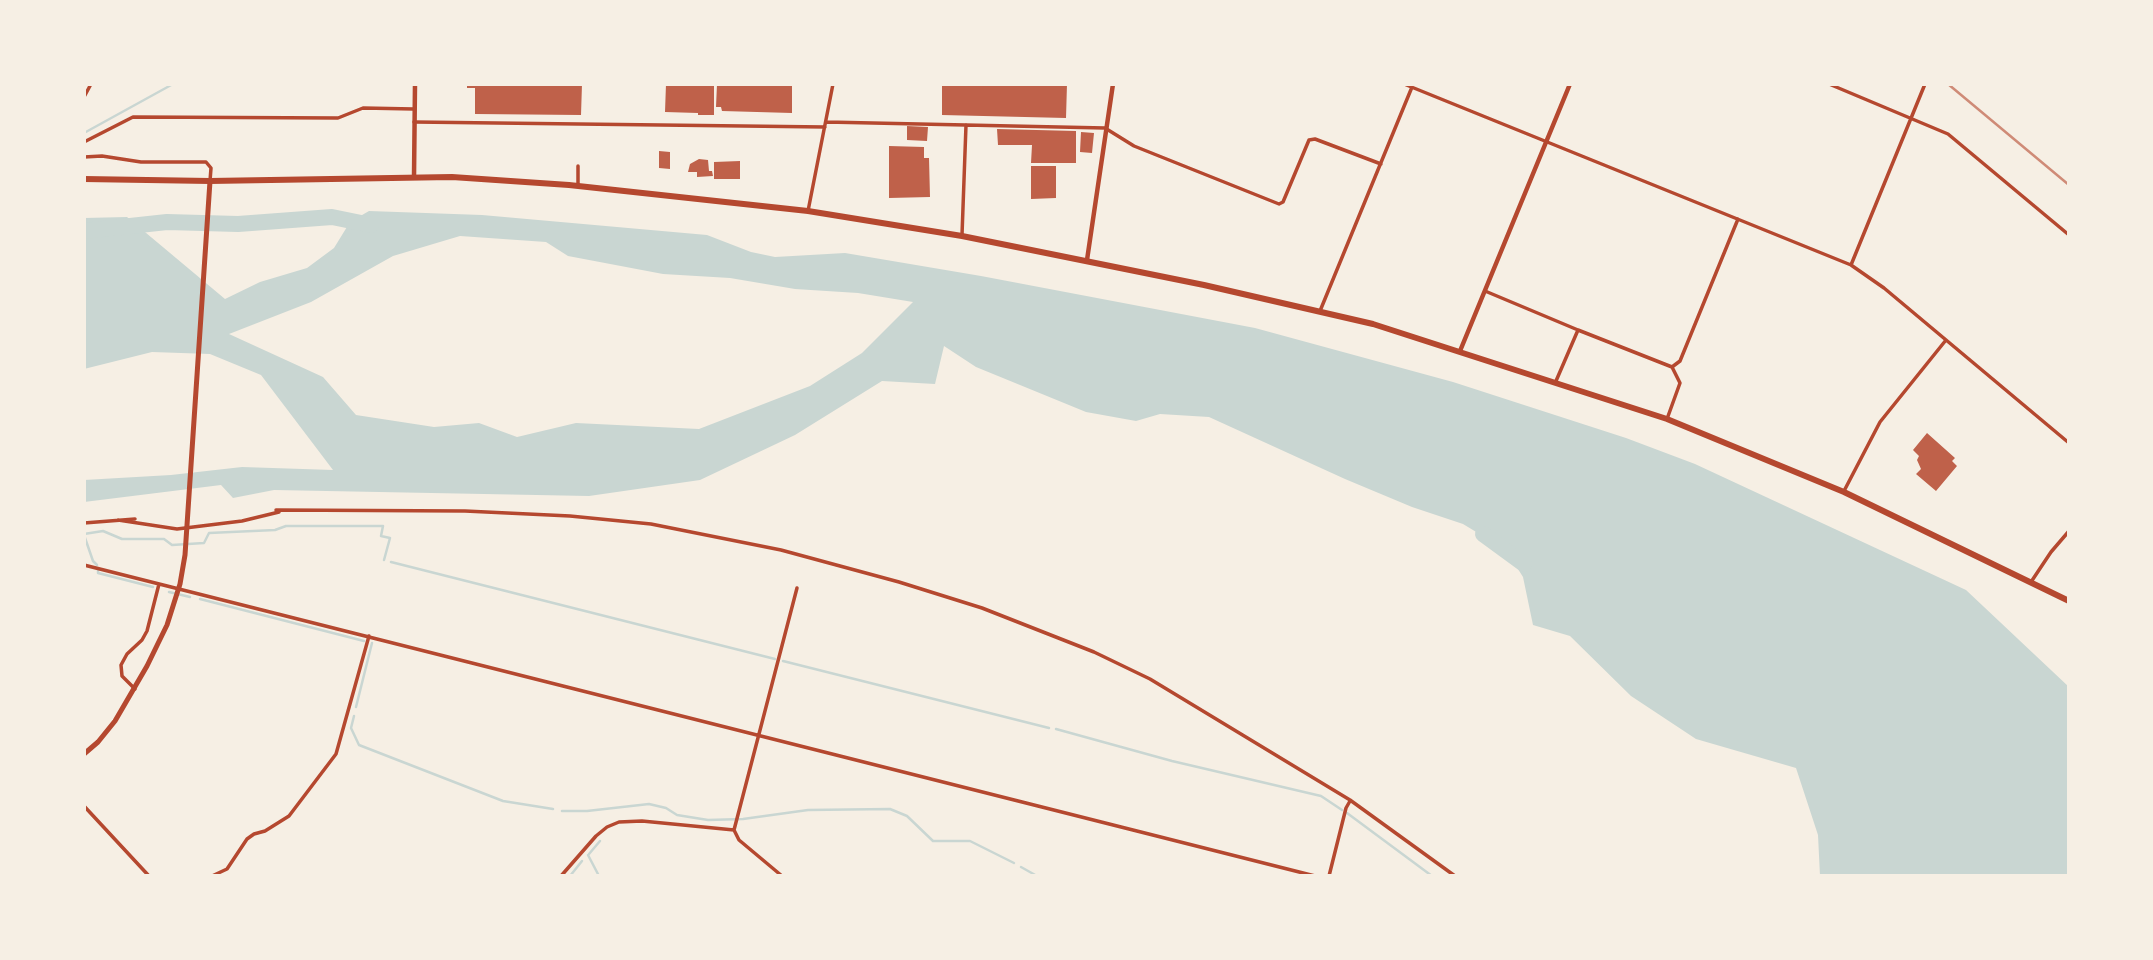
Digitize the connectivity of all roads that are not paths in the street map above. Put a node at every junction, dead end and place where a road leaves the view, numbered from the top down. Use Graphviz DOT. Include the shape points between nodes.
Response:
graph roads {
  1 [pos="90,84"];
  2 [pos="415,84"];
  3 [pos="833,84"];
  4 [pos="1113,84"];
  5 [pos="1404,84"];
  6 [pos="1570,84"];
  7 [pos="1829,84"];
  8 [pos="1925,84"];
  9 [pos="1412,87"];
  10 [pos="84,97"];
  11 [pos="414,108"];
  12 [pos="1912,118"];
  13 [pos="414,122"];
  14 [pos="826,125"];
  15 [pos="966,125"];
  16 [pos="1105,128"];
  17 [pos="1546,141"];
  18 [pos="84,142"];
  19 [pos="84,157"];
  20 [pos="1381,164"];
  21 [pos="578,166"];
  22 [pos="414,177"];
  23 [pos="84,179"];
  24 [pos="210,181"];
  25 [pos="578,186"];
  26 [pos="808,211"];
  27 [pos="1738,219"];
  28 [pos="962,236"];
  29 [pos="2069,236"];
  30 [pos="1087,261"];
  31 [pos="1851,265"];
  32 [pos="1485,291"];
  33 [pos="1320,311"];
  34 [pos="1578,330"];
  35 [pos="1946,340"];
  36 [pos="1460,351"];
  37 [pos="1672,367"];
  38 [pos="1556,381"];
  39 [pos="1667,419"];
  40 [pos="2069,443"];
  41 [pos="1844,492"];
  42 [pos="276,510"];
  43 [pos="285,510"];
  44 [pos="135,519"];
  45 [pos="118,520"];
  46 [pos="84,523"];
  47 [pos="2069,531"];
  48 [pos="84,565"];
  49 [pos="2031,582"];
  50 [pos="159,584"];
  51 [pos="797,589"];
  52 [pos="2069,601"];
  53 [pos="369,636"];
  54 [pos="135,689"];
  55 [pos="760,736"];
  56 [pos="84,754"];
  57 [pos="1350,800"];
  58 [pos="84,806"];
  59 [pos="734,830"];
  60 [pos="149,876"];
  61 [pos="212,876"];
  62 [pos="561,876"];
  63 [pos="782,876"];
  64 [pos="1315,876"];
  65 [pos="1329,876"];
  66 [pos="1455,876"];
  1 -- 10 [label="street"];
  2 -- 11 [label="street"];
  3 -- 14 [label="street"];
  4 -- 16 [label="street"];
  5 -- 9 [label="street"];
  6 -- 17 [label="street"];
  7 -- 12 [label="street"];
  8 -- 12 [label="street"];
  9 -- 17 [label="street"];
  9 -- 20 [label="street"];
  11 -- 13 [label="street"];
  11 -- 18 [label="street" via="363,108 338,118 133,117"];
  12 -- 29 [label="street" via="1948,134"];
  12 -- 31 [label="street"];
  13 -- 14 [label="street"];
  13 -- 22 [label="street"];
  14 -- 15 [label="street"];
  14 -- 26 [label="street"];
  15 -- 16 [label="street"];
  15 -- 28 [label="street"];
  16 -- 20 [label="street" via="1134,146 1279,204 1309,140"];
  16 -- 30 [label="street"];
  17 -- 27 [label="street"];
  17 -- 32 [label="street"];
  19 -- 24 [label="street" via="206,162 211,168"];
  20 -- 33 [label="street"];
  21 -- 25 [label="street"];
  22 -- 24 [label="highway"];
  22 -- 25 [label="highway"];
  23 -- 24 [label="highway"];
  24 -- 54 [label="main road" via="185,555 175,604"];
  25 -- 26 [label="highway"];
  26 -- 28 [label="highway"];
  27 -- 31 [label="street"];
  27 -- 37 [label="street" via="1680,361"];
  28 -- 30 [label="highway"];
  30 -- 33 [label="highway"];
  31 -- 35 [label="street"];
  32 -- 34 [label="street"];
  32 -- 36 [label="street"];
  33 -- 36 [label="highway"];
  34 -- 37 [label="street"];
  34 -- 38 [label="street"];
  35 -- 40 [label="street"];
  35 -- 41 [label="street" via="1880,422"];
  36 -- 38 [label="highway"];
  37 -- 39 [label="street" via="1680,383"];
  38 -- 39 [label="highway"];
  39 -- 41 [label="highway"];
  41 -- 49 [label="highway"];
  42 -- 43 [label="street"];
  43 -- 45 [label="street" via="177,530"];
  43 -- 57 [label="street" via="569,516 651,524 833,563 982,608 1094,652 1195,705"];
  44 -- 45 [label="street"];
  45 -- 46 [label="street"];
  47 -- 49 [label="street"];
  48 -- 50 [label="street"];
  49 -- 52 [label="highway"];
  50 -- 53 [label="street"];
  50 -- 54 [label="street" via="147,631 121,665 122,676"];
  51 -- 55 [label="street"];
  53 -- 55 [label="street"];
  53 -- 61 [label="street" via="336,754 289,816 247,839 227,869"];
  54 -- 56 [label="main road" via="98,742"];
  55 -- 59 [label="street"];
  55 -- 64 [label="street"];
  57 -- 65 [label="street"];
  57 -- 66 [label="street"];
  58 -- 60 [label="street"];
  59 -- 62 [label="street" via="619,822 596,836"];
  59 -- 63 [label="street" via="739,840"];
}
